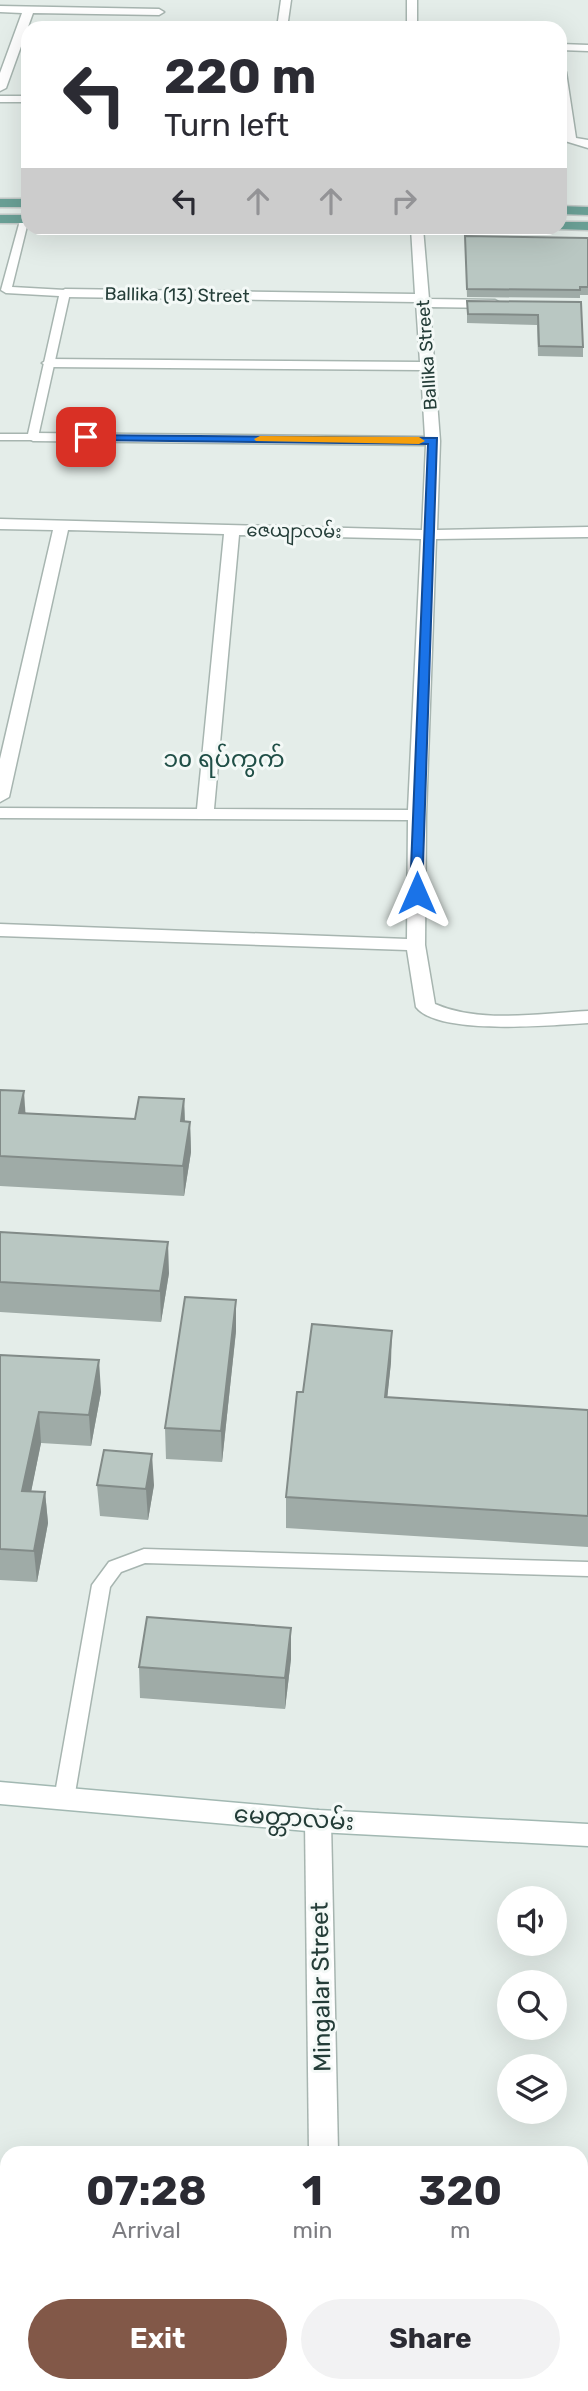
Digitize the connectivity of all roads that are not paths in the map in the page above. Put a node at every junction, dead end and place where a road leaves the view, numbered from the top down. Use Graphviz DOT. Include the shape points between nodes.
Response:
graph roads {
  1 [pos="163,0"];
  2 [pos="286,0"];
  3 [pos="412,0"];
  4 [pos="0,9"];
  5 [pos="29,9"];
  6 [pos="159,12"];
  7 [pos="25,21"];
  8 [pos="156,21"];
  9 [pos="283,21"];
  10 [pos="412,21"];
  11 [pos="21,31"];
  12 [pos="567,47"];
  13 [pos="588,48"];
  14 [pos="0,89"];
  15 [pos="0,99"];
  16 [pos="21,99"];
  17 [pos="567,120"];
  18 [pos="588,144"];
  19 [pos="0,203"];
  20 [pos="21,203"];
  21 [pos="567,210"];
  22 [pos="588,211"];
  23 [pos="0,219"];
  24 [pos="21,219"];
  25 [pos="567,226"];
  26 [pos="588,226"];
  27 [pos="21,235"];
  28 [pos="418,235"];
  29 [pos="65,293"];
  30 [pos="423,301"];
  31 [pos="505,304"];
  32 [pos="49,363"];
  33 [pos="427,366"];
  34 [pos="0,437"];
  35 [pos="33,437"];
  36 [pos="433,441"];
  37 [pos="0,524"];
  38 [pos="61,526"];
  39 [pos="232,530"];
  40 [pos="588,532"];
  41 [pos="428,534"];
  42 [pos="0,797"];
  43 [pos="0,813"];
  44 [pos="205,813"];
  45 [pos="417,815"];
  46 [pos="0,930"];
  47 [pos="416,945"];
  48 [pos="588,1017"];
  49 [pos="588,1569"];
  50 [pos="0,1793"];
  51 [pos="64,1799"];
  52 [pos="318,1821"];
  53 [pos="588,1835"];
  54 [pos="324,2146"];
  1 -- 6 [label="street"];
  2 -- 9 [label="street"];
  3 -- 10 [label="street"];
  4 -- 5 [label="street"];
  5 -- 6 [label="street"];
  5 -- 7 [label="street"];
  6 -- 8 [label="street"];
  11 -- 14 [label="street"];
  12 -- 13 [label="street"];
  15 -- 16 [label="street"];
  17 -- 18 [label="street" via="570,141"];
  19 -- 20 [label="main road"];
  21 -- 22 [label="main road"];
  23 -- 24 [label="main road"];
  25 -- 26 [label="main road"];
  27 -- 29 [label="lane, Ballika (13) Street" via="6,290"];
  28 -- 30 [label="street, Ballika Street"];
  29 -- 30 [label="street, Ballika (13) Street"];
  29 -- 32 [label="lane"];
  30 -- 31 [label="street, Ballika (13) Street"];
  30 -- 33 [label="street, Ballika Street"];
  32 -- 33 [label="street"];
  32 -- 35 [label="lane"];
  33 -- 36 [label="street, Ballika Street"];
  34 -- 35 [label="lane"];
  35 -- 36 [label="street"];
  36 -- 41 [label="street, Ballika Street"];
  37 -- 38 [label="street, ဇေယျာလမ်း"];
  38 -- 39 [label="street, ဇေယျာလမ်း"];
  38 -- 42 [label="street"];
  39 -- 41 [label="street, ဇေယျာလမ်း"];
  39 -- 44 [label="street"];
  40 -- 41 [label="street, ဇေယျာလမ်း"];
  41 -- 45 [label="street, Ballika Street"];
  43 -- 44 [label="street"];
  44 -- 45 [label="street"];
  45 -- 47 [label="street, Ballika Street"];
  46 -- 47 [label="street"];
  47 -- 48 [label="street, Ballika Street" via="426,1007 439,1016 468,1020"];
  49 -- 51 [label="lane" via="144,1556 115,1567 101,1585"];
  50 -- 51 [label="street, မေတ္တာလမ်း"];
  51 -- 52 [label="street, မေတ္တာလမ်း"];
  52 -- 53 [label="street, မေတ္တာလမ်း"];
  52 -- 54 [label="street, Mingalar Street"];
}
